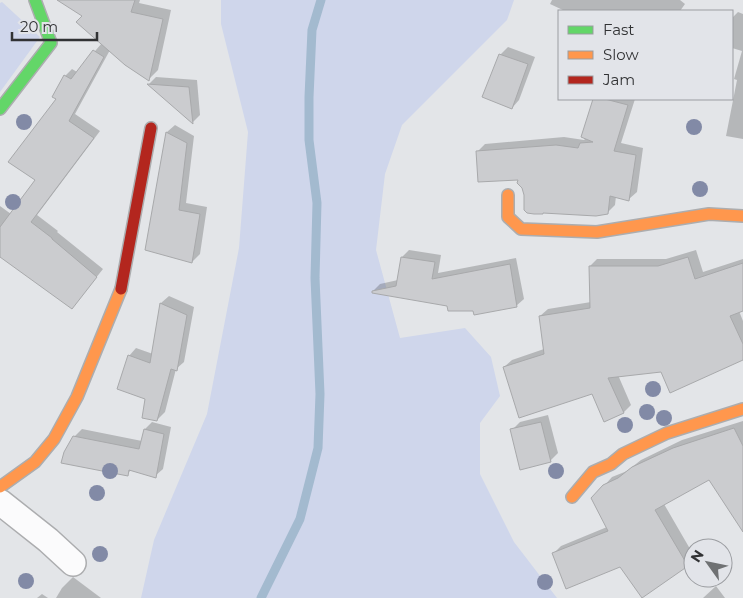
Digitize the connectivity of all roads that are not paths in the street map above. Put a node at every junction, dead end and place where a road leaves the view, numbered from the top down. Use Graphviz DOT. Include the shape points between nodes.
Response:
graph roads {
  1 [pos="35,0"];
  2 [pos="0,109"];
  3 [pos="151,128"];
  4 [pos="508,195"];
  5 [pos="743,216"];
  6 [pos="743,409"];
  7 [pos="0,487"];
  8 [pos="572,497"];
  9 [pos="0,502"];
  10 [pos="73,563"];
  1 -- 2 [label="street" via="51,43"];
  3 -- 7 [label="street" via="124,283 77,398 54,439 35,462"];
  4 -- 5 [label="street" via="508,216 521,229 597,232 709,214"];
  6 -- 8 [label="street" via="667,433 623,454 593,472"];
  9 -- 10 [label="street"];
}
